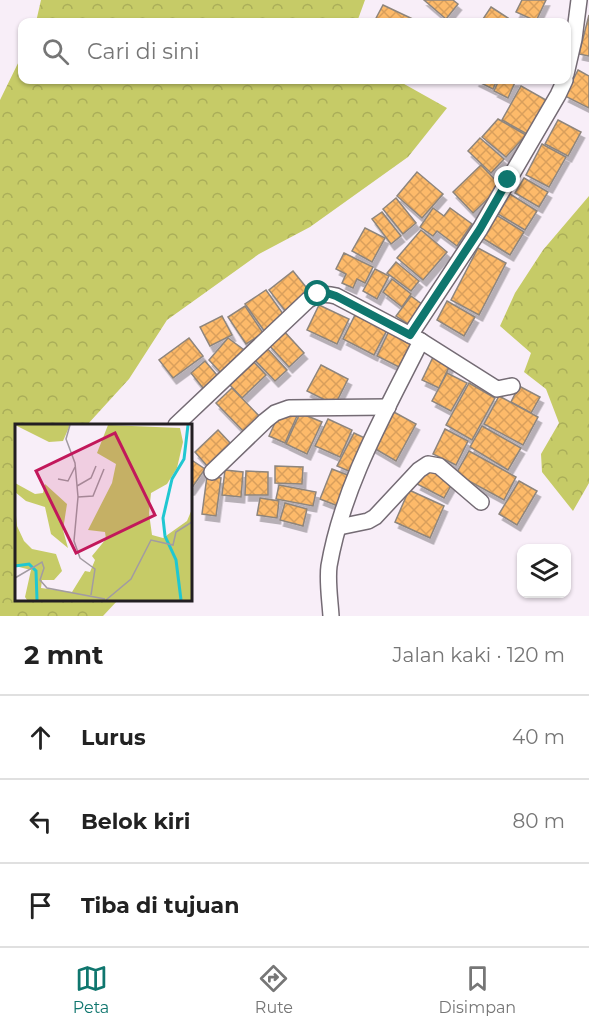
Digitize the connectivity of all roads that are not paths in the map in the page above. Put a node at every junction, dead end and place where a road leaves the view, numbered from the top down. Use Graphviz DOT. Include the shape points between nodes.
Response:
graph roads {
  1 [pos="579,0"];
  2 [pos="571,50"];
  3 [pos="560,84"];
  4 [pos="415,338"];
  5 [pos="512,387"];
  6 [pos="388,407"];
  7 [pos="178,424"];
  8 [pos="212,472"];
  9 [pos="481,502"];
  10 [pos="339,527"];
  11 [pos="331,616"];
  1 -- 2 [label="street"];
  3 -- 4 [label="street"];
  4 -- 5 [label="street" via="497,389"];
  4 -- 6 [label="street"];
  4 -- 7 [label="street" via="336,296 318,294"];
  6 -- 8 [label="street" via="289,408 275,413"];
  6 -- 10 [label="street" via="352,482"];
  9 -- 10 [label="street" via="440,466 428,464 375,517"];
  10 -- 11 [label="street" via="329,568"];
}
